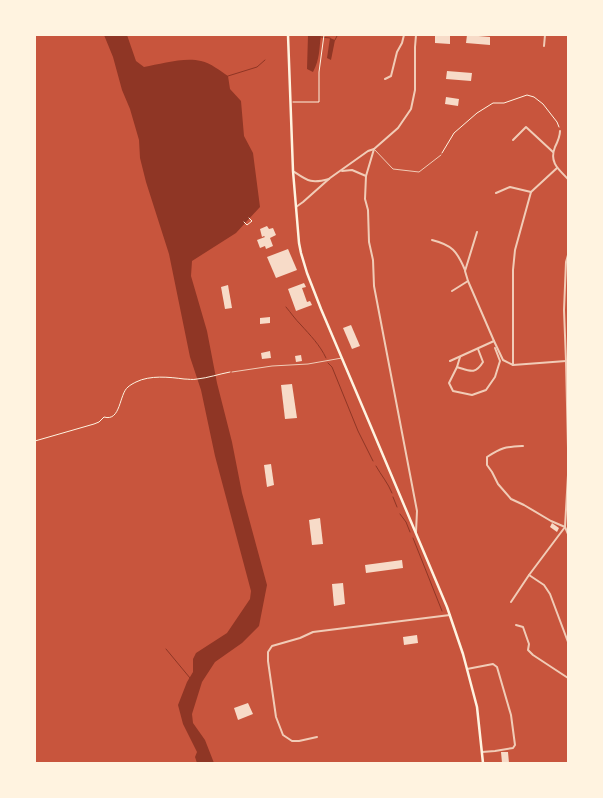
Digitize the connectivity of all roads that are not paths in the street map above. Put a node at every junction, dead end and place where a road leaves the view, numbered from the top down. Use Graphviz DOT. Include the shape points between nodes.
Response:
graph roads {
  1 [pos="288,35"];
  2 [pos="404,35"];
  3 [pos="416,35"];
  4 [pos="544,35"];
  5 [pos="544,46"];
  6 [pos="386,79"];
  7 [pos="560,131"];
  8 [pos="513,140"];
  9 [pos="374,149"];
  10 [pos="553,152"];
  11 [pos="441,155"];
  12 [pos="557,168"];
  13 [pos="342,171"];
  14 [pos="293,172"];
  15 [pos="366,176"];
  16 [pos="330,178"];
  17 [pos="568,179"];
  18 [pos="530,192"];
  19 [pos="496,193"];
  20 [pos="296,207"];
  21 [pos="477,232"];
  22 [pos="432,240"];
  23 [pos="568,255"];
  24 [pos="465,271"];
  25 [pos="567,271"];
  26 [pos="468,281"];
  27 [pos="452,291"];
  28 [pos="494,341"];
  29 [pos="495,348"];
  30 [pos="478,349"];
  31 [pos="460,357"];
  32 [pos="342,358"];
  33 [pos="450,361"];
  34 [pos="566,361"];
  35 [pos="512,365"];
  36 [pos="457,367"];
  37 [pos="232,372"];
  38 [pos="523,446"];
  39 [pos="568,448"];
  40 [pos="568,474"];
  41 [pos="565,527"];
  42 [pos="416,533"];
  43 [pos="568,534"];
  44 [pos="529,575"];
  45 [pos="511,602"];
  46 [pos="450,615"];
  47 [pos="516,625"];
  48 [pos="568,642"];
  49 [pos="467,669"];
  50 [pos="568,678"];
  51 [pos="317,737"];
  52 [pos="482,752"];
  53 [pos="483,763"];
  1 -- 14 [label="main road"];
  2 -- 6 [label="street" via="391,76"];
  3 -- 9 [label="street" via="415,90 411,109 398,128"];
  4 -- 5 [label="street"];
  7 -- 10 [label="street"];
  8 -- 10 [label="street" via="526,127"];
  9 -- 11 [label="lane" via="393,169 419,172"];
  9 -- 13 [label="street"];
  9 -- 15 [label="street"];
  10 -- 12 [label="street"];
  12 -- 17 [label="street"];
  12 -- 18 [label="street"];
  13 -- 15 [label="street" via="352,170"];
  13 -- 16 [label="street"];
  14 -- 16 [label="street" via="306,180 319,182"];
  14 -- 20 [label="main road"];
  15 -- 42 [label="street" via="364,199 368,210 374,286 417,510"];
  16 -- 20 [label="street"];
  18 -- 19 [label="street" via="510,187"];
  18 -- 35 [label="street" via="515,250"];
  20 -- 32 [label="main road" via="301,254"];
  21 -- 24 [label="street"];
  22 -- 24 [label="street" via="444,243 453,250"];
  23 -- 25 [label="street"];
  24 -- 26 [label="street"];
  25 -- 34 [label="street" via="564,310"];
  26 -- 27 [label="street"];
  26 -- 28 [label="street"];
  28 -- 30 [label="street"];
  28 -- 35 [label="street" via="503,360"];
  29 -- 36 [label="street" via="500,361 495,377 486,390 472,395 453,391 449,384"];
  30 -- 31 [label="street"];
  30 -- 36 [label="street" via="483,362 479,368 472,371"];
  31 -- 33 [label="street"];
  31 -- 36 [label="street"];
  32 -- 37 [label="lane"];
  32 -- 42 [label="main road"];
  34 -- 35 [label="street"];
  34 -- 39 [label="street"];
  38 -- 41 [label="street" via="498,450 487,457 487,465 511,499"];
  40 -- 41 [label="street"];
  41 -- 43 [label="street"];
  41 -- 44 [label="street"];
  42 -- 46 [label="main road"];
  44 -- 45 [label="street"];
  44 -- 48 [label="street" via="544,585 550,594"];
  46 -- 49 [label="main road"];
  46 -- 51 [label="street" via="313,632 272,646 268,652 268,661 276,717 283,736 292,741"];
  47 -- 50 [label="street" via="523,627 529,644 528,650 532,655"];
  49 -- 52 [label="main road" via="477,707"];
  49 -- 52 [label="street" via="493,664 497,667 511,715 515,745 513,748"];
  52 -- 53 [label="main road"];
}
